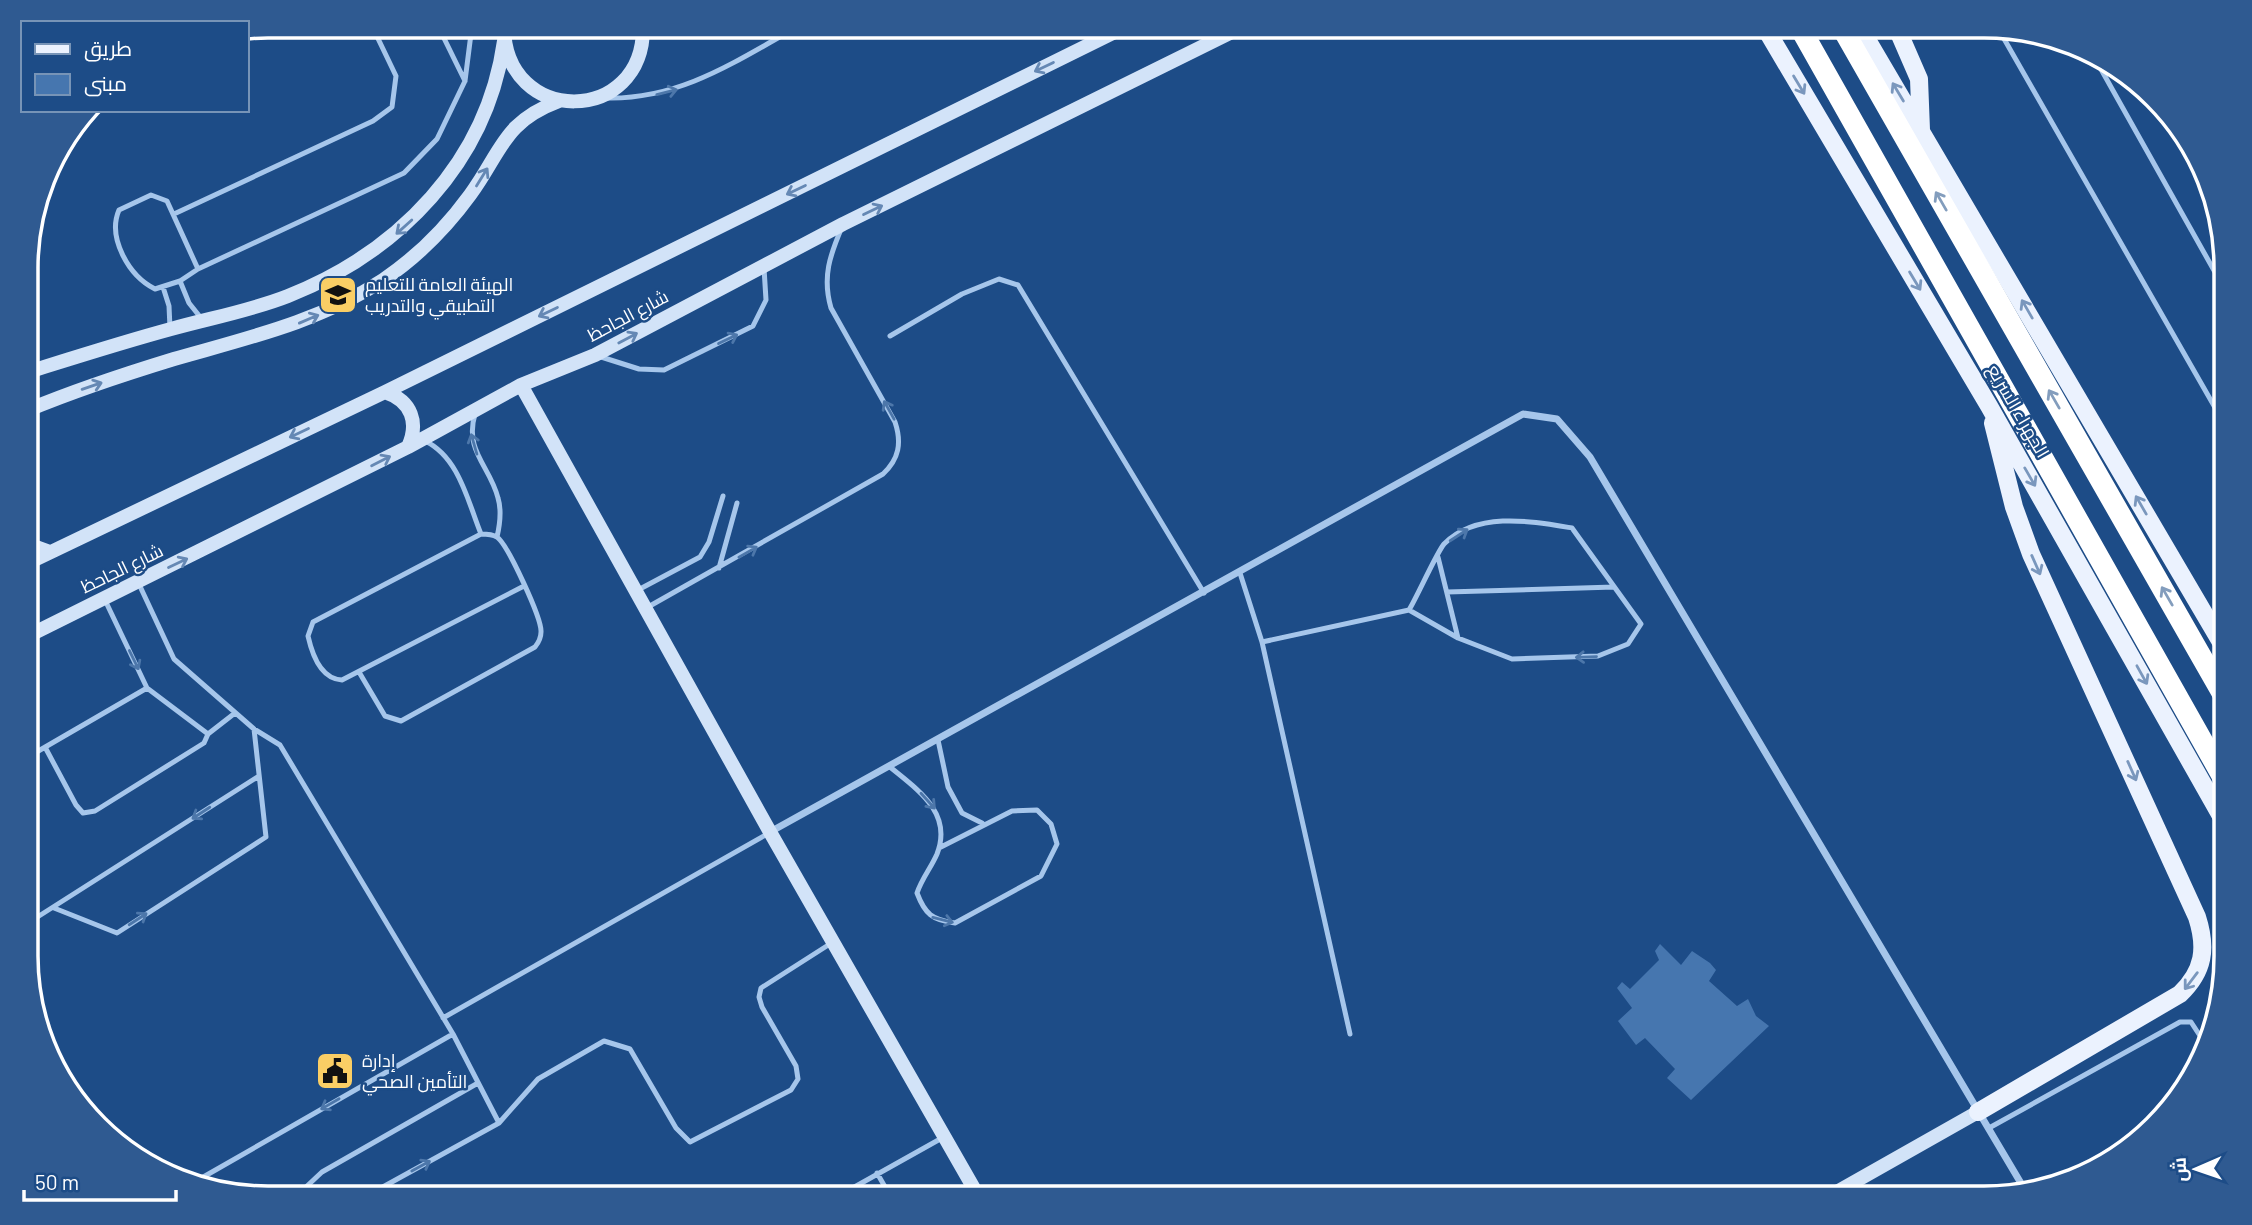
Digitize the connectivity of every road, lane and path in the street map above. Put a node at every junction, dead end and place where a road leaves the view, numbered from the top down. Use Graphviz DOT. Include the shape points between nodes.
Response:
graph roads {
  1 [pos="378,38"];
  2 [pos="444,38"];
  3 [pos="470,38"];
  4 [pos="504,38"];
  5 [pos="506,38"];
  6 [pos="642,38"];
  7 [pos="777,38"];
  8 [pos="1103,38"];
  9 [pos="1220,38"];
  10 [pos="1771,38"];
  11 [pos="1806,38"];
  12 [pos="1847,38"];
  13 [pos="1866,38"];
  14 [pos="1901,38"];
  15 [pos="2004,39"];
  16 [pos="2102,71"];
  17 [pos="465,81"];
  18 [pos="599,98"];
  19 [pos="559,101"];
  20 [pos="1921,130"];
  21 [pos="174,214"];
  22 [pos="843,225"];
  23 [pos="764,266"];
  24 [pos="198,269"];
  25 [pos="2213,269"];
  26 [pos="180,281"];
  27 [pos="163,287"];
  28 [pos="203,320"];
  29 [pos="170,329"];
  30 [pos="890,336"];
  31 [pos="595,355"];
  32 [pos="38,369"];
  33 [pos="521,385"];
  34 [pos="386,392"];
  35 [pos="2213,404"];
  36 [pos="38,406"];
  37 [pos="1989,406"];
  38 [pos="476,410"];
  39 [pos="421,440"];
  40 [pos="408,447"];
  41 [pos="723,496"];
  42 [pos="737,503"];
  43 [pos="481,534"];
  44 [pos="497,537"];
  45 [pos="38,548"];
  46 [pos="50,552"];
  47 [pos="38,557"];
  48 [pos="1438,557"];
  49 [pos="719,568"];
  50 [pos="1240,573"];
  51 [pos="138,582"];
  52 [pos="524,586"];
  53 [pos="1614,587"];
  54 [pos="635,591"];
  55 [pos="1447,592"];
  56 [pos="1204,593"];
  57 [pos="104,598"];
  58 [pos="645,609"];
  59 [pos="1409,610"];
  60 [pos="2213,629"];
  61 [pos="38,631"];
  62 [pos="1458,638"];
  63 [pos="1262,642"];
  64 [pos="359,672"];
  65 [pos="2213,677"];
  66 [pos="147,688"];
  67 [pos="236,713"];
  68 [pos="254,729"];
  69 [pos="208,734"];
  70 [pos="938,740"];
  71 [pos="45,747"];
  72 [pos="38,751"];
  73 [pos="2213,760"];
  74 [pos="890,767"];
  75 [pos="259,776"];
  76 [pos="2213,802"];
  77 [pos="982,823"];
  78 [pos="770,832"];
  79 [pos="939,848"];
  80 [pos="54,908"];
  81 [pos="38,917"];
  82 [pos="834,942"];
  83 [pos="443,1018"];
  84 [pos="453,1034"];
  85 [pos="1350,1034"];
  86 [pos="2199,1035"];
  87 [pos="478,1083"];
  88 [pos="1978,1112"];
  89 [pos="499,1123"];
  90 [pos="1989,1128"];
  91 [pos="945,1136"];
  92 [pos="877,1173"];
  93 [pos="203,1177"];
  94 [pos="2021,1183"];
  95 [pos="307,1186"];
  96 [pos="385,1186"];
  97 [pos="855,1186"];
  98 [pos="884,1186"];
  99 [pos="973,1186"];
  100 [pos="1847,1186"];
  1 -- 21 [label="lane" via="396,76 392,107 373,121"];
  2 -- 17 [label="lane"];
  3 -- 17 [label="lane"];
  4 -- 28 [label="street, one-way" via="495,85 478,127 449,176 412,219 367,256 323,281 267,303"];
  5 -- 19 [label="street" via="509,58 528,85"];
  6 -- 18 [label="street" via="639,59 629,75"];
  18 -- 7 [label="lane, one-way" via="641,97 682,88"];
  8 -- 34 [label="street, one-way"];
  22 -- 9 [label="street, شارع الجاحظ, one-way"];
  10 -- 37 [label="main road, الجهراء السريع, one-way"];
  11 -- 73 [label="highway, الجهراء السريع"];
  65 -- 12 [label="highway, one-way"];
  20 -- 13 [label="main road, one-way"];
  14 -- 20 [label="main road" via="1919,79"];
  15 -- 35 [label="lane"];
  16 -- 25 [label="lane"];
  17 -- 24 [label="lane" via="437,139 404,173"];
  18 -- 19 [label="street"];
  36 -- 19 [label="street, one-way" via="129,373 297,323 357,296 433,239 472,192 513,127 534,111"];
  60 -- 20 [label="main road, one-way"];
  21 -- 24 [label="lane"];
  21 -- 27 [label="lane" via="167,201 151,195 119,210 114,221 115,236 133,274 155,289"];
  22 -- 23 [label="street, شارع الجاحظ"];
  49 -- 22 [label="lane, one-way" via="883,474 897,456 895,422 827,295 827,268"];
  31 -- 23 [label="street, شارع الجاحظ, one-way"];
  31 -- 23 [label="lane, one-way" via="639,369 664,370 753,326 766,300"];
  24 -- 26 [label="lane"];
  26 -- 27 [label="lane"];
  26 -- 28 [label="lane" via="188,303"];
  27 -- 29 [label="lane"];
  28 -- 29 [label="street"];
  29 -- 32 [label="street"];
  30 -- 56 [label="lane" via="962,294 999,279 1018,285"];
  31 -- 33 [label="street, شارع الجاحظ"];
  33 -- 38 [label="street, شارع الجاحظ"];
  33 -- 54 [label="street"];
  34 -- 40 [label="street" via="411,413 413,436"];
  34 -- 46 [label="street, one-way"];
  37 -- 76 [label="main road, الجهراء السريع, one-way"];
  37 -- 88 [label="main road, one-way" via="2014,507 2031,554 2197,917 2204,951 2201,967 2180,994"];
  38 -- 39 [label="street, شارع الجاحظ"];
  44 -- 38 [label="lane, one-way" via="498,495 477,454 471,429"];
  39 -- 40 [label="street, شارع الجاحظ"];
  39 -- 43 [label="lane" via="436,446 452,466"];
  51 -- 40 [label="street, شارع الجاحظ, one-way"];
  41 -- 54 [label="lane" via="700,557"];
  42 -- 49 [label="lane"];
  43 -- 44 [label="lane"];
  43 -- 64 [label="lane" via="313,622 309,641 326,676 342,680"];
  44 -- 52 [label="lane"];
  45 -- 46 [label="street"];
  46 -- 47 [label="street"];
  48 -- 53 [label="lane, one-way" via="1443,545 1479,521 1544,523 1572,528"];
  48 -- 55 [label="lane"];
  48 -- 59 [label="lane"];
  49 -- 58 [label="lane"];
  50 -- 56 [label="street"];
  50 -- 63 [label="lane"];
  50 -- 88 [label="street" via="1523,414 1557,419 1590,457"];
  51 -- 57 [label="street, شارع الجاحظ"];
  51 -- 67 [label="lane" via="174,659"];
  52 -- 64 [label="lane"];
  52 -- 64 [label="lane" via="541,628 538,643 406,720 385,716"];
  53 -- 55 [label="lane"];
  53 -- 62 [label="lane, one-way" via="1641,624 1628,645 1598,656 1512,659"];
  54 -- 58 [label="street"];
  55 -- 62 [label="lane"];
  56 -- 70 [label="street"];
  57 -- 61 [label="street, شارع الجاحظ"];
  57 -- 66 [label="lane, one-way"];
  58 -- 78 [label="street"];
  59 -- 62 [label="lane"];
  59 -- 63 [label="lane"];
  63 -- 85 [label="lane"];
  66 -- 69 [label="lane"];
  66 -- 71 [label="lane"];
  67 -- 68 [label="lane"];
  67 -- 69 [label="lane"];
  68 -- 75 [label="lane"];
  68 -- 83 [label="lane" via="280,745"];
  69 -- 71 [label="lane" via="204,743 94,811 83,813"];
  70 -- 74 [label="street"];
  70 -- 77 [label="lane" via="948,787 962,813"];
  71 -- 72 [label="lane"];
  74 -- 78 [label="street"];
  74 -- 79 [label="lane, one-way" via="937,811 943,836"];
  75 -- 80 [label="lane, one-way"];
  80 -- 75 [label="lane, one-way" via="117,933 266,837"];
  77 -- 79 [label="lane"];
  79 -- 77 [label="lane, one-way" via="917,893 925,913 939,921 955,923 1041,876 1057,844 1051,824 1037,810 1012,811"];
  78 -- 82 [label="street"];
  78 -- 83 [label="lane"];
  80 -- 81 [label="lane"];
  82 -- 89 [label="lane" via="761,988 762,1007 796,1066 798,1079 791,1090 690,1142 676,1128 629,1049 604,1041 538,1079"];
  82 -- 91 [label="street"];
  83 -- 84 [label="lane"];
  84 -- 87 [label="lane"];
  84 -- 93 [label="lane, one-way"];
  86 -- 90 [label="lane" via="2191,1022 2180,1022"];
  87 -- 89 [label="lane"];
  87 -- 95 [label="lane" via="322,1172"];
  88 -- 90 [label="street"];
  88 -- 100 [label="street"];
  96 -- 89 [label="lane, one-way"];
  90 -- 94 [label="street"];
  91 -- 92 [label="lane"];
  91 -- 99 [label="street"];
  92 -- 97 [label="lane"];
  92 -- 98 [label="lane"];
}
